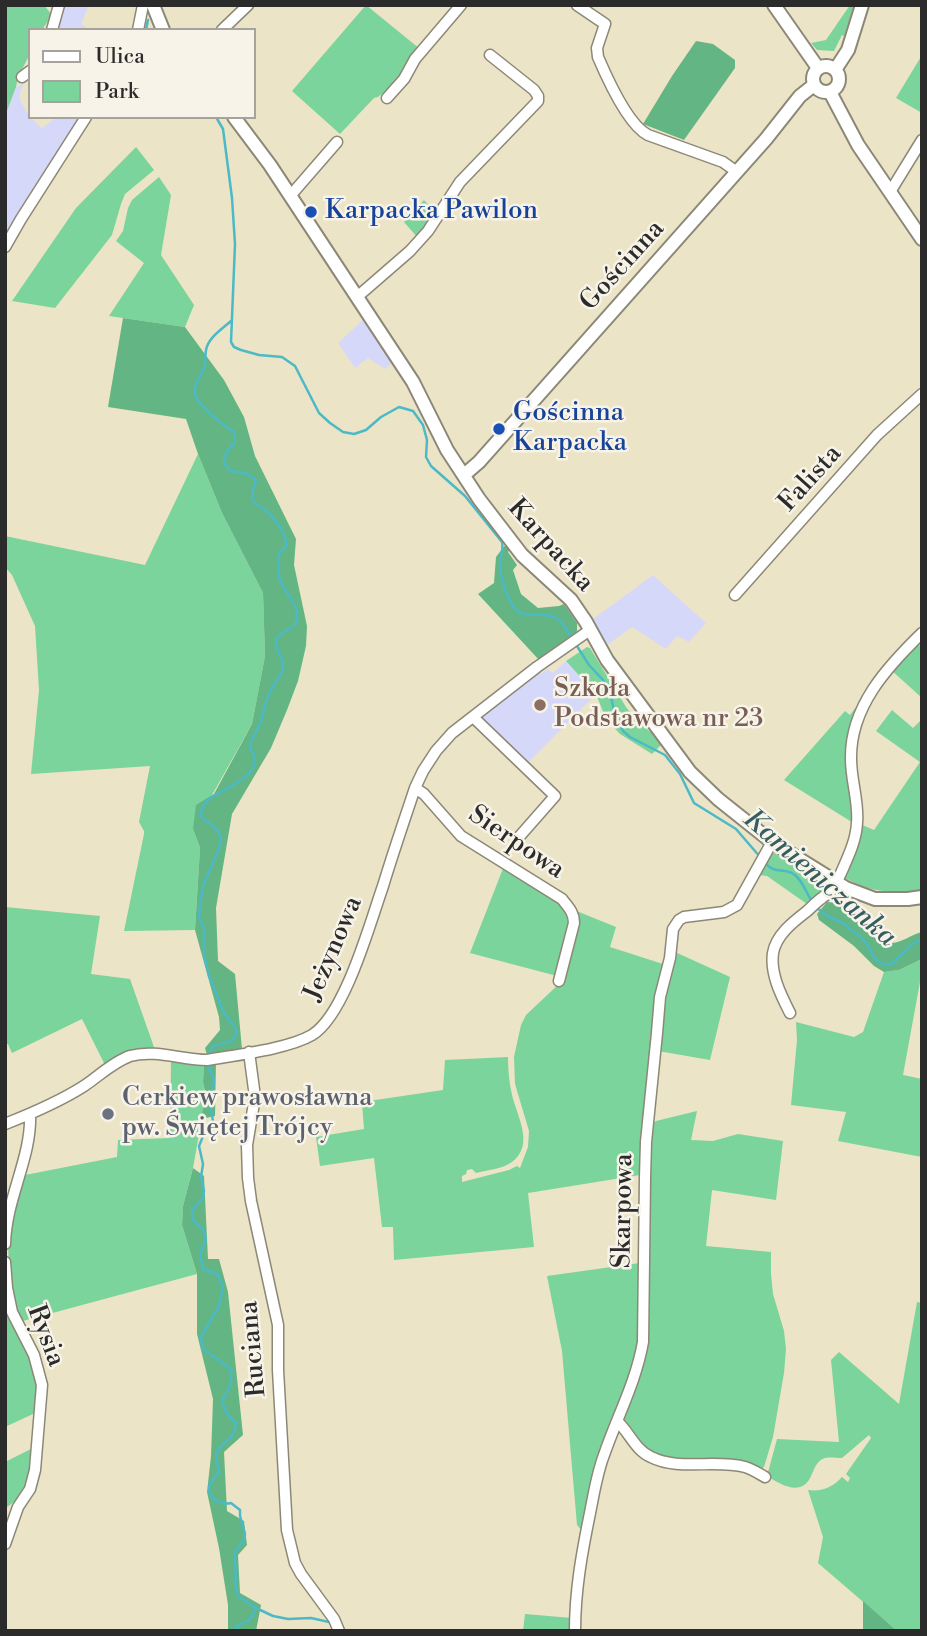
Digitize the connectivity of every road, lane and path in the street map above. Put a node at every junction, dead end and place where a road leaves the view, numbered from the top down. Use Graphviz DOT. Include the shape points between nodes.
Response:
graph roads {
  1 [pos="60,5"];
  2 [pos="143,5"];
  3 [pos="153,5"];
  4 [pos="248,5"];
  5 [pos="461,5"];
  6 [pos="577,5"];
  7 [pos="774,5"];
  8 [pos="862,5"];
  9 [pos="53,28"];
  10 [pos="138,28"];
  11 [pos="162,28"];
  12 [pos="224,28"];
  13 [pos="490,55"];
  14 [pos="818,68"];
  15 [pos="835,70"];
  16 [pos="814,85"];
  17 [pos="830,92"];
  18 [pos="387,98"];
  19 [pos="85,119"];
  20 [pos="235,119"];
  21 [pos="922,139"];
  22 [pos="337,142"];
  23 [pos="737,172"];
  24 [pos="890,191"];
  25 [pos="291,195"];
  26 [pos="922,239"];
  27 [pos="5,247"];
  28 [pos="357,297"];
  29 [pos="922,394"];
  30 [pos="464,475"];
  31 [pos="735,595"];
  32 [pos="590,631"];
  33 [pos="922,633"];
  34 [pos="473,717"];
  35 [pos="415,788"];
  36 [pos="519,836"];
  37 [pos="769,847"];
  38 [pos="836,883"];
  39 [pos="922,898"];
  40 [pos="559,981"];
  41 [pos="790,1013"];
  42 [pos="249,1052"];
  43 [pos="30,1114"];
  44 [pos="5,1124"];
  45 [pos="5,1244"];
  46 [pos="5,1262"];
  47 [pos="617,1421"];
  48 [pos="765,1477"];
  49 [pos="5,1544"];
  50 [pos="339,1631"];
  51 [pos="575,1631"];
  1 -- 9 [label="street"];
  2 -- 10 [label="street"];
  3 -- 11 [label="street"];
  4 -- 12 [label="street"];
  5 -- 18 [label="street"];
  6 -- 23 [label="street" via="605,24 597,57 638,129"];
  7 -- 14 [label="street"];
  8 -- 15 [label="street" via="848,50"];
  13 -- 28 [label="street" via="534,90 538,101 460,182 411,251"];
  14 -- 15 [label="street"];
  14 -- 16 [label="street"];
  15 -- 17 [label="street" via="839,80"];
  16 -- 17 [label="street" via="821,92"];
  16 -- 23 [label="street, Gościnna"];
  17 -- 24 [label="street" via="858,145"];
  19 -- 27 [label="street"];
  20 -- 25 [label="street, Karpacka"];
  21 -- 24 [label="street"];
  22 -- 25 [label="street"];
  23 -- 30 [label="street, Gościnna"];
  24 -- 26 [label="street"];
  25 -- 28 [label="street, Karpacka"];
  28 -- 30 [label="street, Karpacka" via="421,396"];
  29 -- 31 [label="street, Falista" via="877,435"];
  30 -- 32 [label="street, Karpacka" via="517,548 571,600"];
  32 -- 34 [label="street, Jeżynowa"];
  32 -- 37 [label="street, Karpacka" via="614,671 690,772"];
  33 -- 38 [label="street" via="880,677 856,725 850,756 857,831"];
  34 -- 35 [label="street, Jeżynowa" via="441,745"];
  34 -- 36 [label="street" via="555,796"];
  35 -- 40 [label="street, Sierpowa" via="461,836 562,899 571,911 574,922"];
  35 -- 42 [label="street, Jeżynowa" via="365,939 333,1012 313,1034"];
  37 -- 38 [label="street, Karpacka"];
  37 -- 47 [label="street, Skarpowa" via="730,910 684,917 673,929 660,997 646,1142 643,1342"];
  38 -- 39 [label="street, Karpacka" via="875,899"];
  38 -- 41 [label="street" via="791,923 773,953 778,988"];
  42 -- 43 [label="street, Jeżynowa" via="194,1060 158,1054 129,1057 65,1098"];
  42 -- 50 [label="street, Ruciana" via="255,1097 247,1145 248,1178 278,1325 287,1530 295,1563"];
  43 -- 44 [label="street, Jeżynowa"];
  43 -- 45 [label="street"];
  46 -- 49 [label="street, Rysia" via="12,1312 34,1355 42,1385 35,1470"];
  47 -- 48 [label="street" via="637,1447 653,1458 746,1467"];
  47 -- 51 [label="street, Skarpowa" via="598,1472 584,1541"];
}
